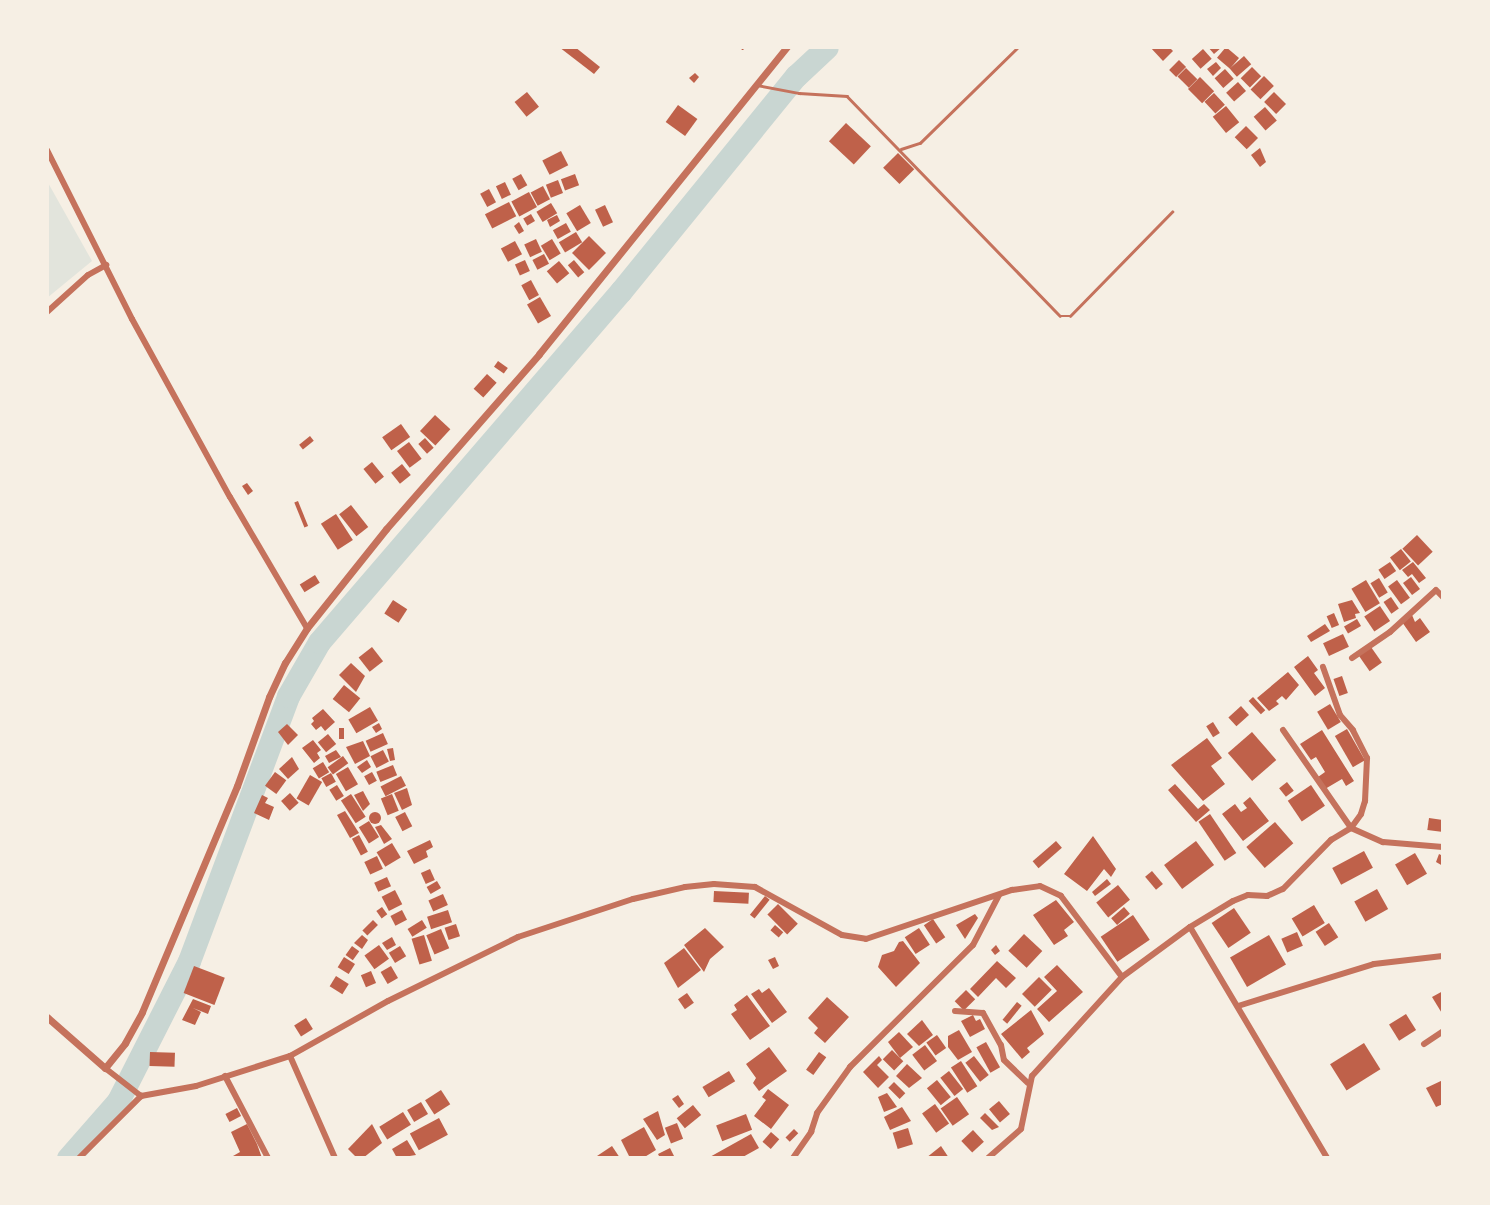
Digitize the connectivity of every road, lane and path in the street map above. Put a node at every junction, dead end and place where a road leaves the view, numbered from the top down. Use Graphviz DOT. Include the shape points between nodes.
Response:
graph roads {
  1 [pos="787,47"];
  2 [pos="1018,47"];
  3 [pos="755,85"];
  4 [pos="901,149"];
  5 [pos="47,150"];
  6 [pos="1172,212"];
  7 [pos="106,265"];
  8 [pos="47,312"];
  9 [pos="1443,597"];
  10 [pos="307,628"];
  11 [pos="1352,658"];
  12 [pos="1323,667"];
  13 [pos="1283,730"];
  14 [pos="1351,828"];
  15 [pos="1443,847"];
  16 [pos="999,895"];
  17 [pos="1190,927"];
  18 [pos="1443,956"];
  19 [pos="1122,977"];
  20 [pos="1238,1006"];
  21 [pos="954,1011"];
  22 [pos="47,1017"];
  23 [pos="1443,1031"];
  24 [pos="1424,1044"];
  25 [pos="290,1056"];
  26 [pos="108,1070"];
  27 [pos="225,1076"];
  28 [pos="1028,1083"];
  29 [pos="141,1096"];
  30 [pos="79,1158"];
  31 [pos="268,1158"];
  32 [pos="335,1158"];
  33 [pos="793,1158"];
  34 [pos="988,1158"];
  35 [pos="1327,1158"];
  1 -- 3 [label="street"];
  2 -- 4 [label="lane" via="920,143"];
  3 -- 4 [label="lane" via="847,96"];
  3 -- 10 [label="street" via="539,354 386,529"];
  4 -- 6 [label="lane" via="1060,316 1070,316"];
  5 -- 7 [label="street"];
  7 -- 8 [label="street"];
  7 -- 10 [label="street" via="230,497"];
  9 -- 11 [label="street" via="1436,590 1390,632"];
  10 -- 26 [label="street" via="269,697 237,786 142,1012"];
  12 -- 14 [label="street" via="1340,715 1367,758 1366,801"];
  13 -- 14 [label="street"];
  14 -- 15 [label="street" via="1383,842"];
  14 -- 17 [label="street" via="1331,840 1283,889 1233,901"];
  16 -- 19 [label="street" via="1028,886 1052,890 1072,909"];
  16 -- 25 [label="street" via="866,939 842,935 755,887 685,887 518,937"];
  16 -- 33 [label="street" via="973,945 850,1067 817,1113 811,1132"];
  17 -- 19 [label="street"];
  17 -- 20 [label="street"];
  18 -- 20 [label="street" via="1374,964"];
  19 -- 28 [label="street"];
  20 -- 35 [label="street"];
  21 -- 28 [label="street" via="983,1013 1004,1059"];
  22 -- 26 [label="street"];
  23 -- 24 [label="street"];
  25 -- 27 [label="street"];
  25 -- 32 [label="street"];
  26 -- 29 [label="street"];
  27 -- 29 [label="street"];
  27 -- 31 [label="street"];
  28 -- 34 [label="street" via="1021,1129"];
  29 -- 30 [label="street"];
}
